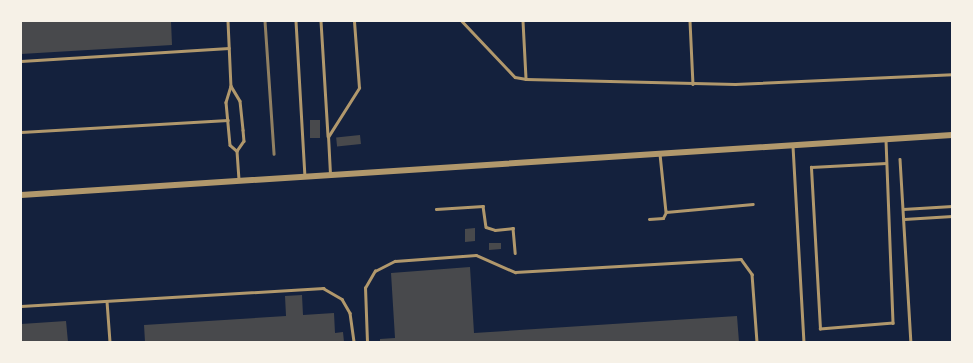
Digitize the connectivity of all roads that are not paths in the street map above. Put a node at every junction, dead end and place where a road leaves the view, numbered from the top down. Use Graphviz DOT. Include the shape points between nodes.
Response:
graph roads {
  1 [pos="228,21"];
  2 [pos="296,21"];
  3 [pos="321,21"];
  4 [pos="354,21"];
  5 [pos="462,21"];
  6 [pos="523,21"];
  7 [pos="690,21"];
  8 [pos="229,48"];
  9 [pos="21,62"];
  10 [pos="952,74"];
  11 [pos="526,79"];
  12 [pos="693,85"];
  13 [pos="231,86"];
  14 [pos="228,120"];
  15 [pos="21,132"];
  16 [pos="952,135"];
  17 [pos="328,137"];
  18 [pos="886,139"];
  19 [pos="793,145"];
  20 [pos="237,151"];
  21 [pos="660,153"];
  22 [pos="900,159"];
  23 [pos="886,163"];
  24 [pos="330,176"];
  25 [pos="305,178"];
  26 [pos="239,182"];
  27 [pos="21,195"];
  28 [pos="753,204"];
  29 [pos="952,206"];
  30 [pos="436,209"];
  31 [pos="903,209"];
  32 [pos="666,212"];
  33 [pos="952,216"];
  34 [pos="649,219"];
  35 [pos="904,219"];
  36 [pos="515,254"];
  37 [pos="107,301"];
  38 [pos="21,306"];
  39 [pos="110,342"];
  40 [pos="354,342"];
  41 [pos="367,342"];
  42 [pos="757,342"];
  43 [pos="804,342"];
  44 [pos="911,342"];
  1 -- 8 [label="lane"];
  2 -- 25 [label="lane"];
  3 -- 17 [label="lane"];
  4 -- 17 [label="lane" via="358,88"];
  5 -- 11 [label="lane" via="515,77"];
  6 -- 11 [label="lane"];
  7 -- 12 [label="lane"];
  8 -- 9 [label="lane"];
  8 -- 13 [label="lane"];
  10 -- 12 [label="lane"];
  11 -- 12 [label="lane"];
  13 -- 14 [label="lane" via="226,102"];
  13 -- 20 [label="lane" via="240,101 243,130 244,141"];
  14 -- 15 [label="lane"];
  14 -- 20 [label="lane" via="230,145"];
  16 -- 18 [label="street"];
  17 -- 24 [label="lane"];
  18 -- 19 [label="street"];
  18 -- 23 [label="lane"];
  19 -- 21 [label="street"];
  19 -- 43 [label="lane"];
  20 -- 26 [label="lane"];
  21 -- 24 [label="street"];
  21 -- 32 [label="lane"];
  22 -- 31 [label="lane"];
  23 -- 23 [label="lane" via="893,323 820,328 811,167"];
  24 -- 25 [label="street"];
  25 -- 26 [label="street"];
  26 -- 27 [label="street"];
  28 -- 32 [label="lane"];
  29 -- 31 [label="lane"];
  30 -- 36 [label="lane" via="483,206 486,227 495,230 513,228"];
  31 -- 35 [label="lane"];
  32 -- 34 [label="lane" via="663,218"];
  33 -- 35 [label="lane"];
  35 -- 44 [label="lane"];
  37 -- 38 [label="lane"];
  37 -- 39 [label="lane"];
  37 -- 40 [label="lane" via="323,288 342,298 350,313"];
  41 -- 42 [label="lane" via="365,288 375,271 394,261 476,255 515,272 741,259 752,274"];
}
